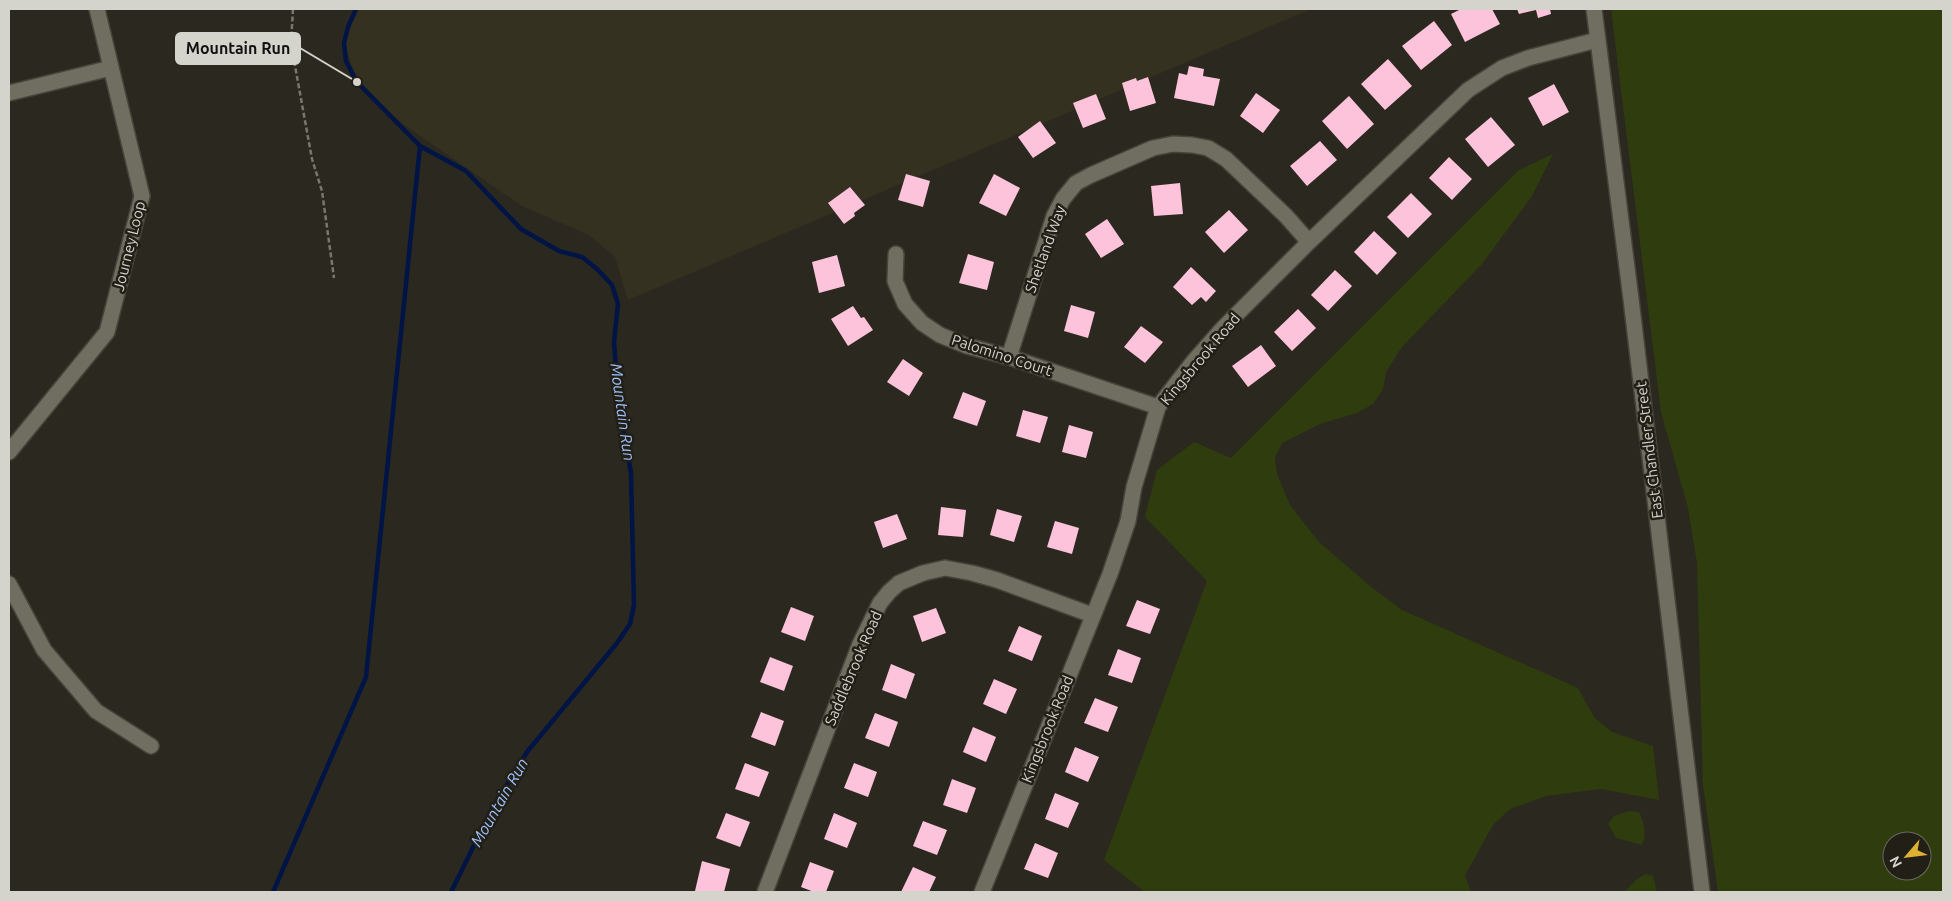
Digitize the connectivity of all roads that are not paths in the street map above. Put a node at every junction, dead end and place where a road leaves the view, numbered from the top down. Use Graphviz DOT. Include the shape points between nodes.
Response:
graph roads {
  1 [pos="97,9"];
  2 [pos="1594,9"];
  3 [pos="1598,40"];
  4 [pos="111,68"];
  5 [pos="9,93"];
  6 [pos="1308,242"];
  7 [pos="896,254"];
  8 [pos="1010,357"];
  9 [pos="1158,407"];
  10 [pos="9,452"];
  11 [pos="9,584"];
  12 [pos="1092,615"];
  13 [pos="150,746"];
  14 [pos="765,892"];
  15 [pos="982,892"];
  16 [pos="1702,892"];
  1 -- 4 [label="street, Journey Loop"];
  2 -- 3 [label="street, East Chandler Street"];
  3 -- 6 [label="street, Kingsbrook Road" via="1502,68 1468,90"];
  3 -- 16 [label="street, East Chandler Street"];
  4 -- 5 [label="street"];
  4 -- 10 [label="street, Journey Loop" via="142,196 107,332"];
  6 -- 8 [label="street, Shetland Way" via="1286,216 1226,159 1208,148 1173,144 1153,148 1076,183 1062,199"];
  6 -- 9 [label="street, Kingsbrook Road" via="1224,327"];
  7 -- 8 [label="street, Palomino Court" via="895,281 905,304 922,323 967,346"];
  8 -- 9 [label="street, Palomino Court"];
  9 -- 12 [label="street, Kingsbrook Road" via="1134,487 1128,521"];
  11 -- 13 [label="street" via="44,650 96,711"];
  12 -- 14 [label="street, Saddlebrook Road" via="997,580 946,568 911,577 889,592 880,603 860,644"];
  12 -- 15 [label="street, Kingsbrook Road"];
}
